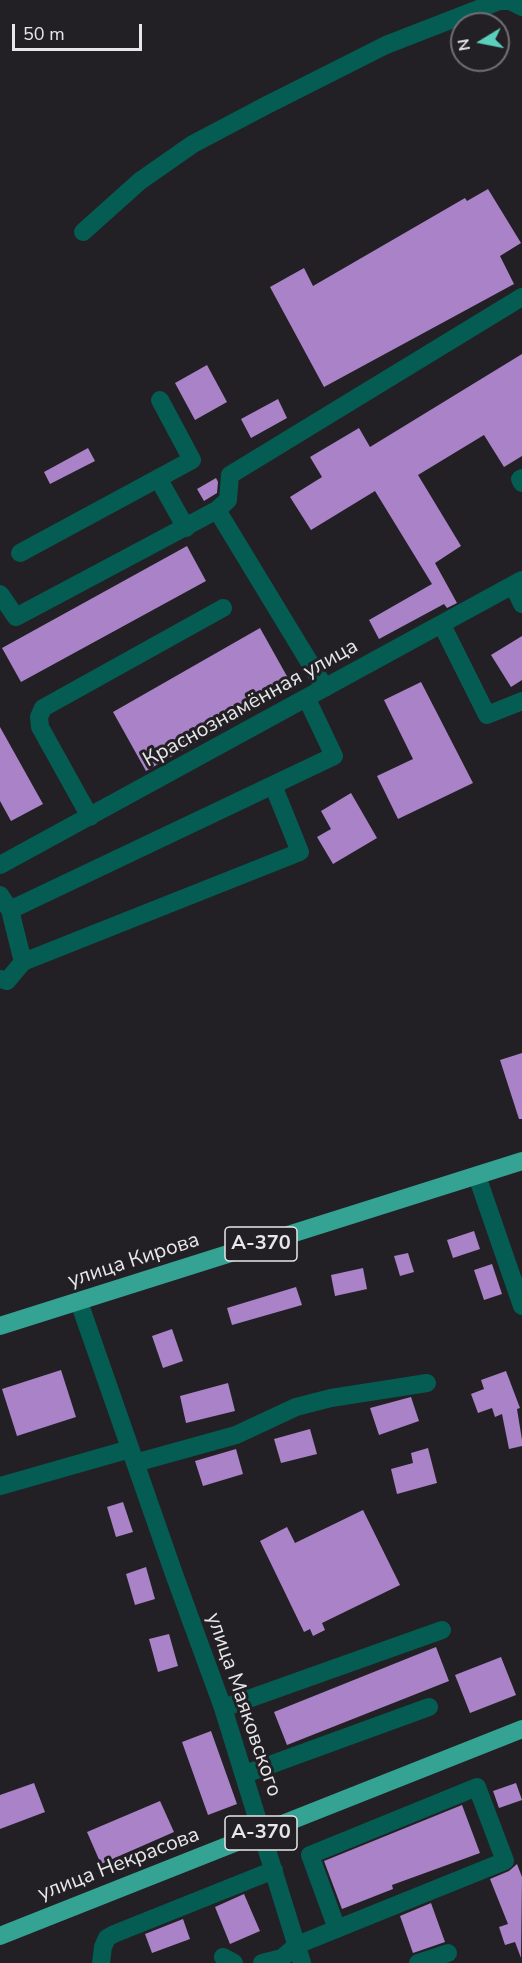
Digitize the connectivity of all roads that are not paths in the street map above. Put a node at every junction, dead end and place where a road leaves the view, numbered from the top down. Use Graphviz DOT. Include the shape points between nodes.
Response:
graph roads {
  1 [pos="522,7"];
  2 [pos="83,232"];
  3 [pos="522,297"];
  4 [pos="160,400"];
  5 [pos="158,478"];
  6 [pos="522,478"];
  7 [pos="522,483"];
  8 [pos="217,510"];
  9 [pos="186,528"];
  10 [pos="20,553"];
  11 [pos="518,582"];
  12 [pos="0,594"];
  13 [pos="522,604"];
  14 [pos="223,608"];
  15 [pos="442,625"];
  16 [pos="325,688"];
  17 [pos="307,699"];
  18 [pos="522,700"];
  19 [pos="273,785"];
  20 [pos="90,818"];
  21 [pos="0,866"];
  22 [pos="5,902"];
  23 [pos="23,962"];
  24 [pos="0,979"];
  25 [pos="522,1161"];
  26 [pos="477,1176"];
  27 [pos="79,1302"];
  28 [pos="522,1306"];
  29 [pos="0,1326"];
  30 [pos="427,1383"];
  31 [pos="132,1456"];
  32 [pos="0,1486"];
  33 [pos="442,1630"];
  34 [pos="429,1707"];
  35 [pos="223,1708"];
  36 [pos="522,1729"];
  37 [pos="245,1774"];
  38 [pos="261,1833"];
  39 [pos="274,1870"];
  40 [pos="337,1929"];
  41 [pos="0,1936"];
  42 [pos="297,1945"];
  43 [pos="448,1953"];
  44 [pos="101,1963"];
  45 [pos="262,1963"];
  46 [pos="302,1963"];
  47 [pos="418,1963"];
  1 -- 2 [label="street" via="510,1 499,2 386,45 265,106 193,144 140,181"];
  3 -- 8 [label="street" via="230,475 228,500"];
  4 -- 5 [label="street" via="192,460"];
  5 -- 9 [label="street"];
  5 -- 10 [label="street"];
  6 -- 7 [label="street"];
  8 -- 9 [label="street"];
  8 -- 16 [label="street"];
  9 -- 12 [label="street" via="16,617"];
  11 -- 13 [label="street"];
  11 -- 15 [label="street, Краснознамённая улица"];
  14 -- 20 [label="street" via="43,708 40,727"];
  15 -- 16 [label="street, Краснознамённая улица"];
  15 -- 18 [label="street" via="487,716"];
  16 -- 17 [label="street, Краснознамённая улица"];
  17 -- 19 [label="street" via="334,756"];
  17 -- 20 [label="street, Краснознамённая улица"];
  19 -- 22 [label="street"];
  19 -- 23 [label="street" via="300,852"];
  20 -- 21 [label="street, Краснознамённая улица"];
  22 -- 23 [label="street"];
  23 -- 24 [label="street" via="7,981"];
  25 -- 26 [label="highway, улица Кирова / А-370"];
  26 -- 27 [label="highway, улица Кирова / А-370"];
  26 -- 28 [label="street"];
  27 -- 29 [label="highway, улица Кирова / А-370"];
  27 -- 31 [label="street, улица Маяковского"];
  30 -- 31 [label="street" via="331,1398 296,1407 236,1435"];
  31 -- 32 [label="street"];
  31 -- 35 [label="street, улица Маяковского"];
  33 -- 35 [label="street"];
  34 -- 37 [label="street"];
  35 -- 37 [label="street, улица Маяковского"];
  36 -- 38 [label="highway, улица Некрасова / А-370"];
  37 -- 38 [label="street, улица Маяковского"];
  38 -- 39 [label="street, улица Маяковского"];
  38 -- 41 [label="highway, улица Некрасова / А-370"];
  39 -- 42 [label="street, улица Маяковского"];
  39 -- 44 [label="street" via="114,1934 107,1938"];
  40 -- 40 [label="street" via="505,1861 477,1786 310,1855"];
  40 -- 42 [label="street"];
  42 -- 45 [label="street" via="282,1958"];
  42 -- 46 [label="street, улица Маяковского"];
  43 -- 47 [label="street"];
}
